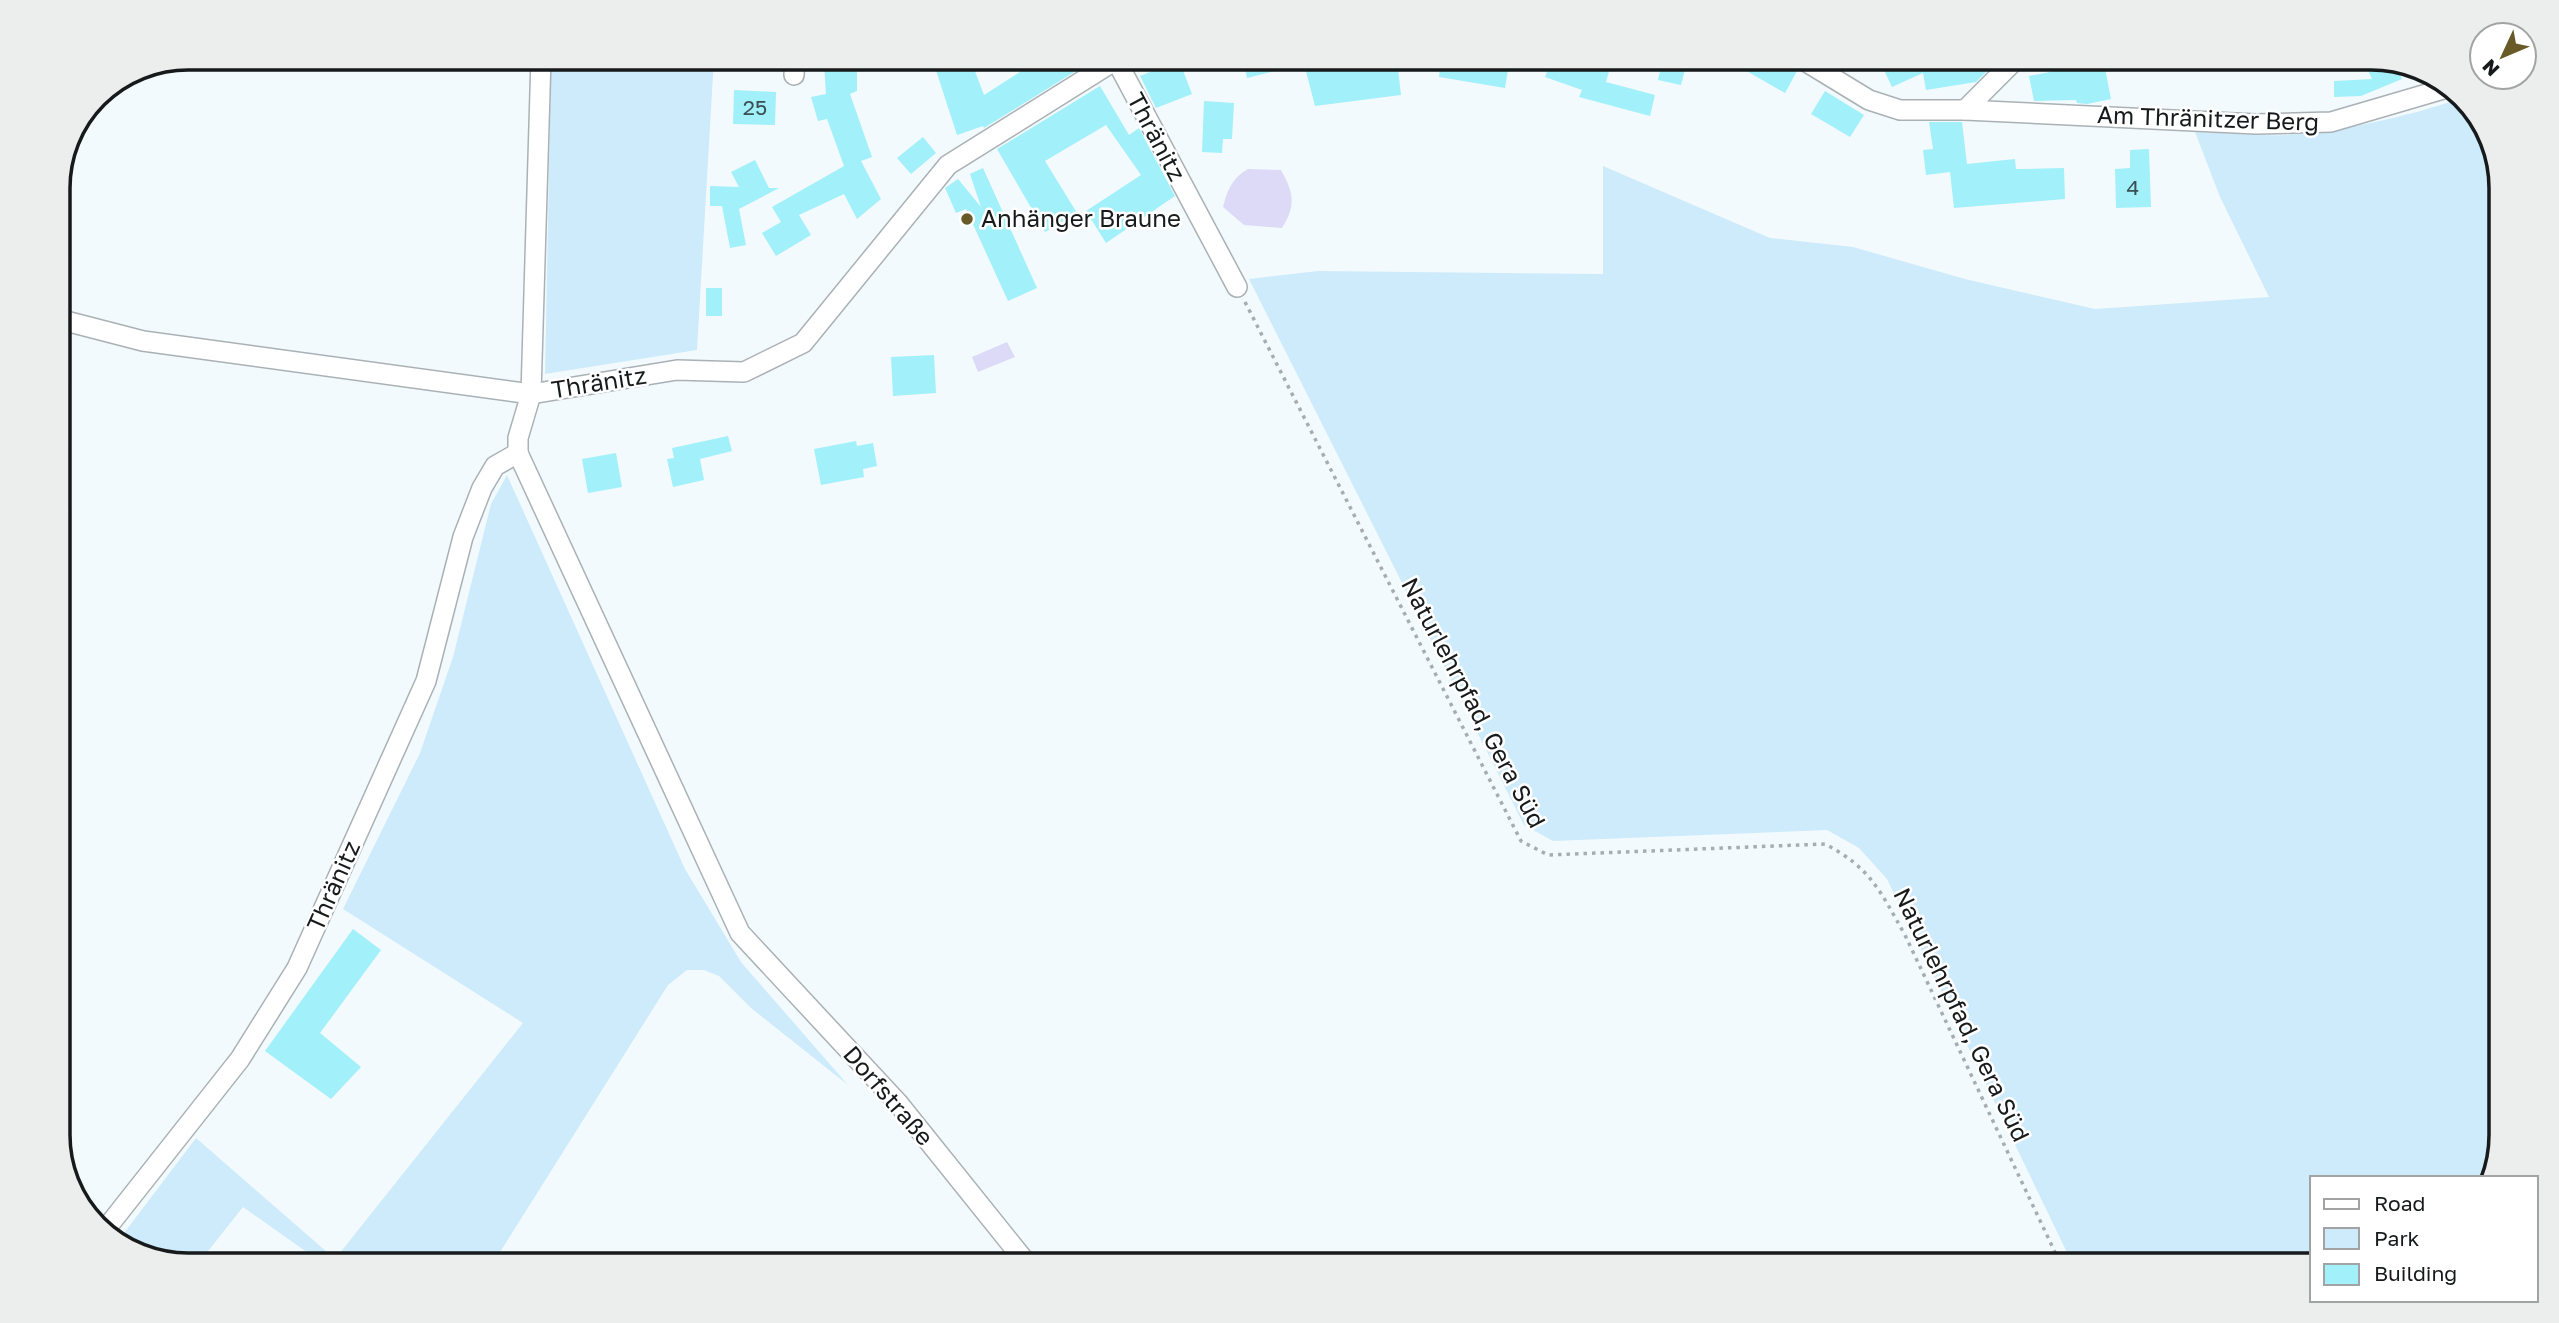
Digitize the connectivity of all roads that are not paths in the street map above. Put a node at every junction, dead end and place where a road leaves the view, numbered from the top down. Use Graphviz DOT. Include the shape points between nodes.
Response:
graph roads {
  1 [pos="541,70"];
  2 [pos="1099,70"];
  3 [pos="1122,70"];
  4 [pos="1820,70"];
  5 [pos="2005,70"];
  6 [pos="2437,91"];
  7 [pos="1965,110"];
  8 [pos="1237,287"];
  9 [pos="70,322"];
  10 [pos="531,394"];
  11 [pos="519,453"];
  12 [pos="110,1224"];
  13 [pos="1018,1253"];
  1 -- 10 [label="street"];
  2 -- 10 [label="street, Thränitz" via="948,165 803,343 744,372 677,370"];
  3 -- 8 [label="street, Thränitz"];
  4 -- 7 [label="street" via="1869,100 1900,110"];
  5 -- 7 [label="street"];
  6 -- 7 [label="street, Am Thränitzer Berg" via="2331,122 2256,124"];
  9 -- 10 [label="street" via="143,341"];
  10 -- 11 [label="street, Thränitz" via="518,438"];
  11 -- 12 [label="street, Thränitz" via="495,466 482,488 463,537 426,681 297,968 240,1059"];
  11 -- 13 [label="street, Dorfstraße" via="740,933 898,1103"];
}
